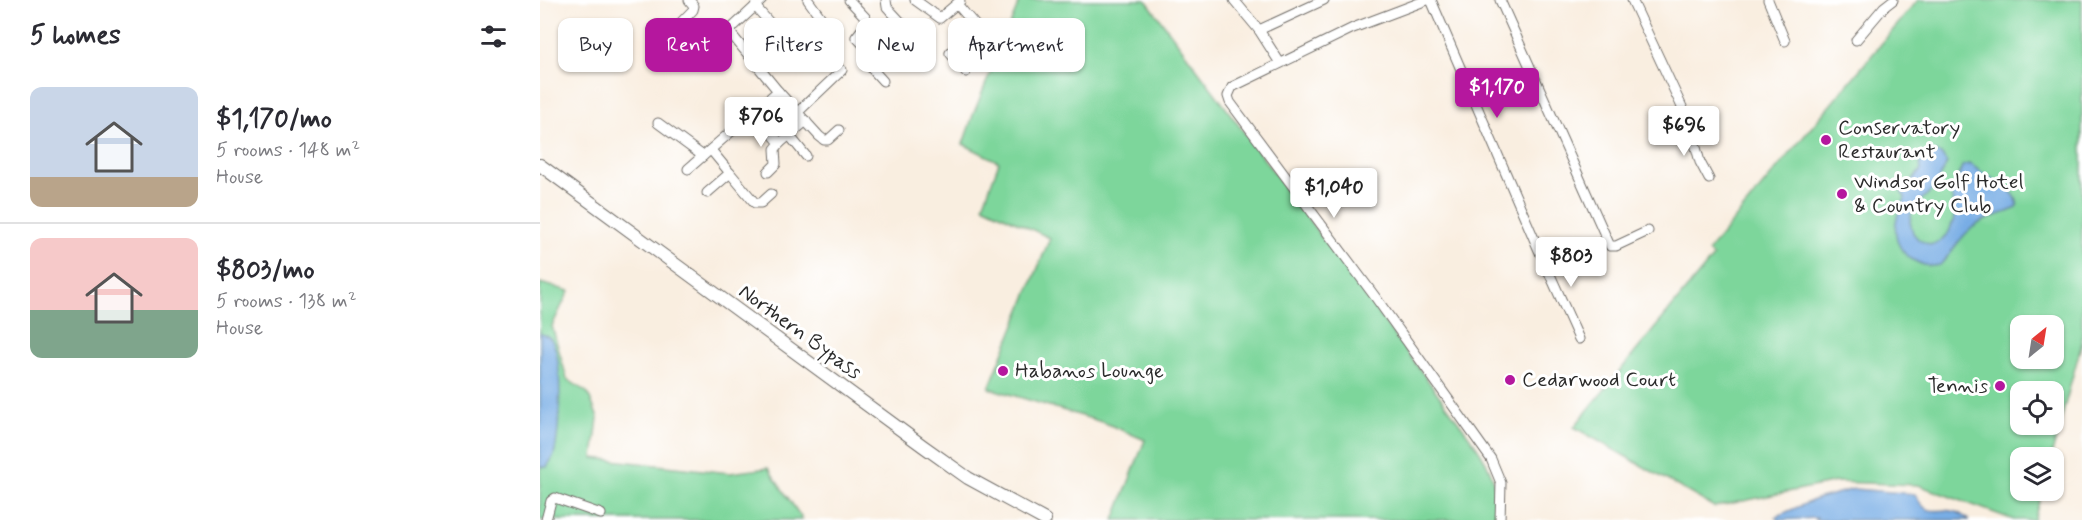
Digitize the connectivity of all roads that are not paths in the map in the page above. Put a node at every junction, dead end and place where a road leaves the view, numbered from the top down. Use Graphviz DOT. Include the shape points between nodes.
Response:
graph roads {
  1 [pos="689,0"];
  2 [pos="808,0"];
  3 [pos="849,0"];
  4 [pos="885,0"];
  5 [pos="915,0"];
  6 [pos="1234,0"];
  7 [pos="1324,0"];
  8 [pos="1429,0"];
  9 [pos="1500,0"];
  10 [pos="1632,0"];
  11 [pos="1768,0"];
  12 [pos="1893,0"];
  13 [pos="959,2"];
  14 [pos="758,3"];
  15 [pos="685,18"];
  16 [pos="769,18"];
  17 [pos="821,18"];
  18 [pos="897,18"];
  19 [pos="970,18"];
  20 [pos="1259,30"];
  21 [pos="1856,40"];
  22 [pos="1785,41"];
  23 [pos="1280,63"];
  24 [pos="840,72"];
  25 [pos="884,81"];
  26 [pos="778,92"];
  27 [pos="754,112"];
  28 [pos="798,112"];
  29 [pos="806,121"];
  30 [pos="658,123"];
  31 [pos="839,130"];
  32 [pos="789,135"];
  33 [pos="780,143"];
  34 [pos="707,153"];
  35 [pos="806,156"];
  36 [pos="540,165"];
  37 [pos="688,169"];
  38 [pos="730,172"];
  39 [pos="768,172"];
  40 [pos="1709,179"];
  41 [pos="707,193"];
  42 [pos="771,194"];
  43 [pos="1648,231"];
  44 [pos="1580,339"];
  45 [pos="601,514"];
  46 [pos="546,520"];
  47 [pos="1045,520"];
  48 [pos="1500,520"];
  1 -- 15 [label="street" via="694,6"];
  2 -- 17 [label="street"];
  3 -- 25 [label="street" via="867,21 856,37 878,60 872,69"];
  4 -- 18 [label="street"];
  5 -- 13 [label="street" via="939,18"];
  6 -- 20 [label="street"];
  7 -- 20 [label="street"];
  8 -- 23 [label="street" via="1353,28"];
  8 -- 44 [label="street"];
  9 -- 43 [label="street" via="1610,246"];
  10 -- 40 [label="street" via="1689,122"];
  11 -- 22 [label="street"];
  12 -- 21 [label="street"];
  13 -- 19 [label="street"];
  14 -- 16 [label="street"];
  14 -- 26 [label="street" via="731,33"];
  20 -- 23 [label="street"];
  23 -- 48 [label="street" via="1232,87 1230,102 1491,459 1501,483"];
  24 -- 28 [label="street"];
  26 -- 27 [label="street"];
  26 -- 28 [label="street"];
  27 -- 33 [label="street"];
  27 -- 34 [label="street"];
  28 -- 29 [label="street"];
  29 -- 31 [label="street" via="824,140"];
  29 -- 32 [label="street"];
  30 -- 34 [label="street"];
  32 -- 33 [label="street"];
  32 -- 35 [label="street"];
  33 -- 39 [label="street" via="775,149 776,164"];
  34 -- 37 [label="street"];
  34 -- 38 [label="street"];
  36 -- 47 [label="main road, Northern Bypass" via="923,446 968,477"];
  38 -- 41 [label="street"];
  38 -- 42 [label="street" via="755,203"];
  45 -- 46 [label="street" via="555,498"];
}
